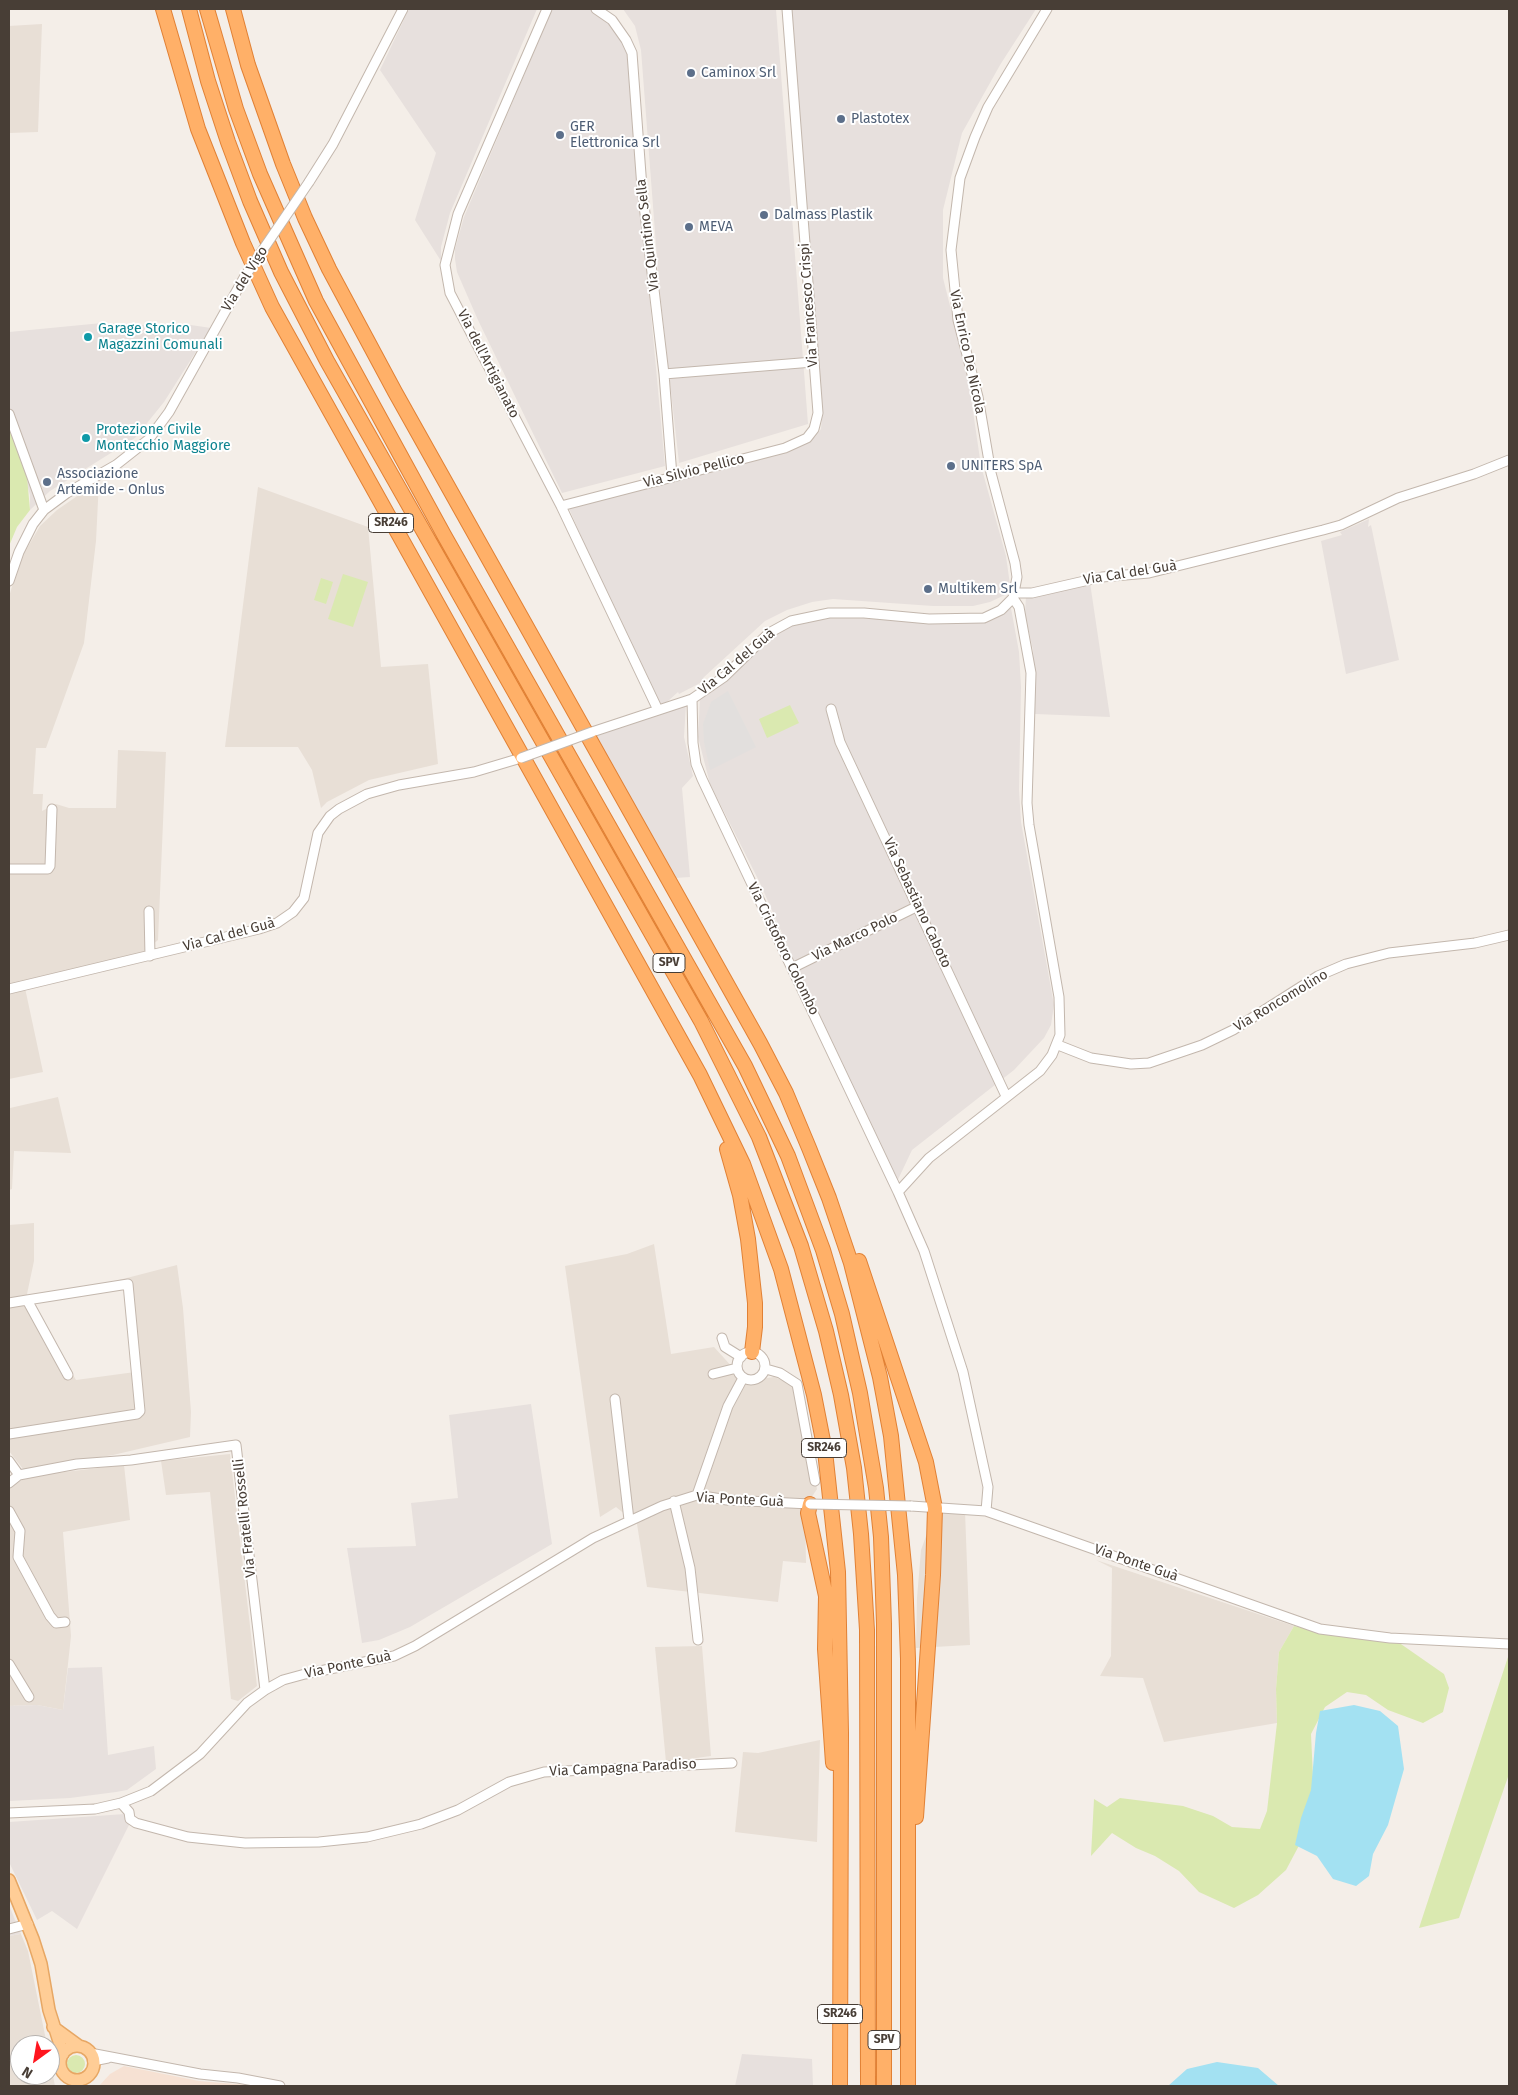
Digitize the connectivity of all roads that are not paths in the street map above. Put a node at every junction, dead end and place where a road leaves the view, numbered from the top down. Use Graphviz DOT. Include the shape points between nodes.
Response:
graph roads {
  1 [pos="163,9"];
  2 [pos="189,9"];
  3 [pos="207,9"];
  4 [pos="233,9"];
  5 [pos="403,9"];
  6 [pos="547,9"];
  7 [pos="596,9"];
  8 [pos="786,9"];
  9 [pos="1047,9"];
  10 [pos="813,362"];
  11 [pos="664,374"];
  12 [pos="9,414"];
  13 [pos="817,421"];
  14 [pos="1509,460"];
  15 [pos="672,476"];
  16 [pos="562,506"];
  17 [pos="44,510"];
  18 [pos="9,581"];
  19 [pos="1014,595"];
  20 [pos="692,699"];
  21 [pos="831,709"];
  22 [pos="658,710"];
  23 [pos="52,809"];
  24 [pos="9,869"];
  25 [pos="918,906"];
  26 [pos="149,911"];
  27 [pos="1509,935"];
  28 [pos="150,956"];
  29 [pos="792,968"];
  30 [pos="9,989"];
  31 [pos="668,1016"];
  32 [pos="1058,1045"];
  33 [pos="786,1094"];
  34 [pos="1006,1096"];
  35 [pos="898,1192"];
  36 [pos="27,1300"];
  37 [pos="9,1303"];
  38 [pos="722,1338"];
  39 [pos="747,1354"];
  40 [pos="737,1368"];
  41 [pos="766,1369"];
  42 [pos="713,1374"];
  43 [pos="68,1375"];
  44 [pos="743,1378"];
  45 [pos="615,1399"];
  46 [pos="9,1434"];
  47 [pos="9,1462"];
  48 [pos="20,1475"];
  49 [pos="815,1481"];
  50 [pos="9,1483"];
  51 [pos="697,1495"];
  52 [pos="674,1501"];
  53 [pos="810,1504"];
  54 [pos="935,1508"];
  55 [pos="9,1511"];
  56 [pos="986,1511"];
  57 [pos="629,1520"];
  58 [pos="65,1622"];
  59 [pos="698,1640"];
  60 [pos="1509,1644"];
  61 [pos="9,1664"];
  62 [pos="265,1690"];
  63 [pos="28,1697"];
  64 [pos="732,1763"];
  65 [pos="122,1803"];
  66 [pos="9,1813"];
  67 [pos="9,1880"];
  68 [pos="840,1910"];
  69 [pos="908,1912"];
  70 [pos="28,1924"];
  71 [pos="9,1929"];
  72 [pos="53,2027"];
  73 [pos="79,2046"];
  74 [pos="62,2054"];
  75 [pos="92,2057"];
  76 [pos="64,2074"];
  77 [pos="87,2076"];
  78 [pos="64,2086"];
  79 [pos="80,2086"];
  80 [pos="280,2086"];
  81 [pos="840,2086"];
  82 [pos="868,2086"];
  83 [pos="884,2086"];
  84 [pos="908,2086"];
  1 -- 31 [label="highway, SR246" via="198,129 272,307"];
  2 -- 82 [label="highway, SPV" via="228,142 281,272 327,361 706,1030 762,1145 802,1246 841,1395 861,1534 867,1630"];
  3 -- 83 [label="highway, SPV" via="233,101 256,166 316,301 745,1066 788,1156 823,1250 858,1386 881,1537 884,1624"];
  4 -- 33 [label="highway" via="248,65 280,155 329,269 725,978"];
  5 -- 17 [label="street, Via del Vigo, bridge" via="333,144 245,276 169,412 148,439 116,465"];
  6 -- 16 [label="street, Via dell'Artigianato" via="458,214 445,266 450,293"];
  7 -- 11 [label="street, Via Quintino Sella" via="612,20 632,53 642,188"];
  8 -- 10 [label="street, Via Francesco Crispi"];
  9 -- 19 [label="street, Via Enrico De Nicola" via="988,107 975,137 960,178 951,250 958,320 978,397 990,473 1015,563"];
  10 -- 11 [label="street"];
  10 -- 13 [label="street, Via Francesco Crispi"];
  11 -- 15 [label="street, Via Quintino Sella"];
  12 -- 17 [label="street"];
  13 -- 15 [label="street, Via Silvio Pellico" via="812,433 797,444"];
  14 -- 19 [label="street, Via Cal del Guà" via="1398,498 1323,530 1149,573 1102,577"];
  15 -- 16 [label="street, Via Silvio Pellico"];
  16 -- 22 [label="street, Via dell'Artigianato"];
  17 -- 18 [label="street, Via del Vigo" via="19,552"];
  19 -- 20 [label="street, Via Cal del Guà" via="1001,610 984,618 929,619 829,612 791,621 769,633 724,677"];
  19 -- 32 [label="street" via="1031,673 1027,803 1059,997 1061,1022"];
  20 -- 22 [label="street, Via Cal del Guà"];
  20 -- 29 [label="street, Via Cristoforo Colombo" via="696,764"];
  21 -- 25 [label="street, Via Sebastiano Caboto" via="840,742"];
  22 -- 28 [label="street, Via Cal del Guà, bridge" via="474,772 398,785 367,794 330,816 318,833 307,890 299,905 286,918 259,929"];
  23 -- 24 [label="street" via="48,869"];
  25 -- 29 [label="street, Via Marco Polo"];
  25 -- 34 [label="street, Via Sebastiano Caboto"];
  26 -- 28 [label="street"];
  27 -- 32 [label="street, Via Roncomolino" via="1474,943 1389,953 1346,964 1318,976 1210,1042 1149,1064 1091,1058"];
  28 -- 30 [label="street, Via Cal del Guà"];
  29 -- 35 [label="street, Via Cristoforo Colombo"];
  31 -- 39 [label="highway" via="731,1158 748,1239 754,1303 755,1326"];
  31 -- 68 [label="highway, SR246" via="722,1119 764,1220 800,1334 814,1395 826,1460 838,1572"];
  32 -- 34 [label="street" via="1040,1071"];
  33 -- 54 [label="highway" via="832,1184 904,1392 926,1462"];
  33 -- 69 [label="highway" via="829,1198 851,1263 880,1377 891,1436 906,1584"];
  34 -- 35 [label="street" via="929,1158"];
  35 -- 56 [label="street, Via Cristoforo Colombo" via="924,1251 963,1372 988,1487"];
  36 -- 37 [label="street"];
  36 -- 43 [label="street"];
  36 -- 46 [label="street" via="128,1284 140,1413"];
  38 -- 39 [label="street" via="725,1347"];
  39 -- 40 [label="street"];
  39 -- 41 [label="street" via="761,1356"];
  40 -- 42 [label="street"];
  40 -- 44 [label="street"];
  41 -- 44 [label="street" via="757,1380"];
  41 -- 49 [label="street" via="797,1384"];
  44 -- 51 [label="street" via="728,1406"];
  45 -- 57 [label="street"];
  47 -- 48 [label="street"];
  48 -- 50 [label="street"];
  48 -- 62 [label="street, Via Fratelli Rosselli" via="77,1464 236,1445"];
  51 -- 52 [label="street, Via Ponte Guà"];
  51 -- 53 [label="street, Via Ponte Guà" via="727,1500"];
  52 -- 57 [label="street, Via Ponte Guà"];
  52 -- 59 [label="street" via="690,1568"];
  53 -- 54 [label="street, Via Ponte Guà, bridge"];
  53 -- 68 [label="highway" via="808,1513 826,1596 825,1649 833,1778 833,1841"];
  54 -- 56 [label="street, Via Ponte Guà"];
  54 -- 69 [label="highway" via="933,1576"];
  55 -- 58 [label="street" via="20,1531 18,1557 50,1616 56,1623"];
  56 -- 60 [label="street, Via Ponte Guà" via="1320,1629 1390,1638"];
  57 -- 62 [label="street, Via Ponte Guà" via="394,1656 305,1674"];
  61 -- 63 [label="street"];
  62 -- 65 [label="street, Via Ponte Guà" via="247,1703 176,1773 151,1791"];
  64 -- 65 [label="street, Via Campagna Paradiso" via="544,1772 509,1782 458,1810 421,1824 366,1837 318,1842 245,1844 188,1837 136,1824"];
  65 -- 66 [label="street, Via Ponte Guà" via="95,1810"];
  67 -- 70 [label="main road"];
  68 -- 81 [label="highway, SR246"];
  69 -- 84 [label="highway"];
  70 -- 71 [label="street"];
  70 -- 72 [label="main road" via="41,1964"];
  72 -- 73 [label="main road"];
  72 -- 74 [label="main road"];
  73 -- 74 [label="main road"];
  73 -- 75 [label="main road"];
  74 -- 76 [label="main road" via="60,2064"];
  75 -- 77 [label="main road" via="92,2070"];
  75 -- 80 [label="street"];
  76 -- 77 [label="main road" via="75,2080"];
  76 -- 78 [label="main road"];
  77 -- 79 [label="main road"];
}
